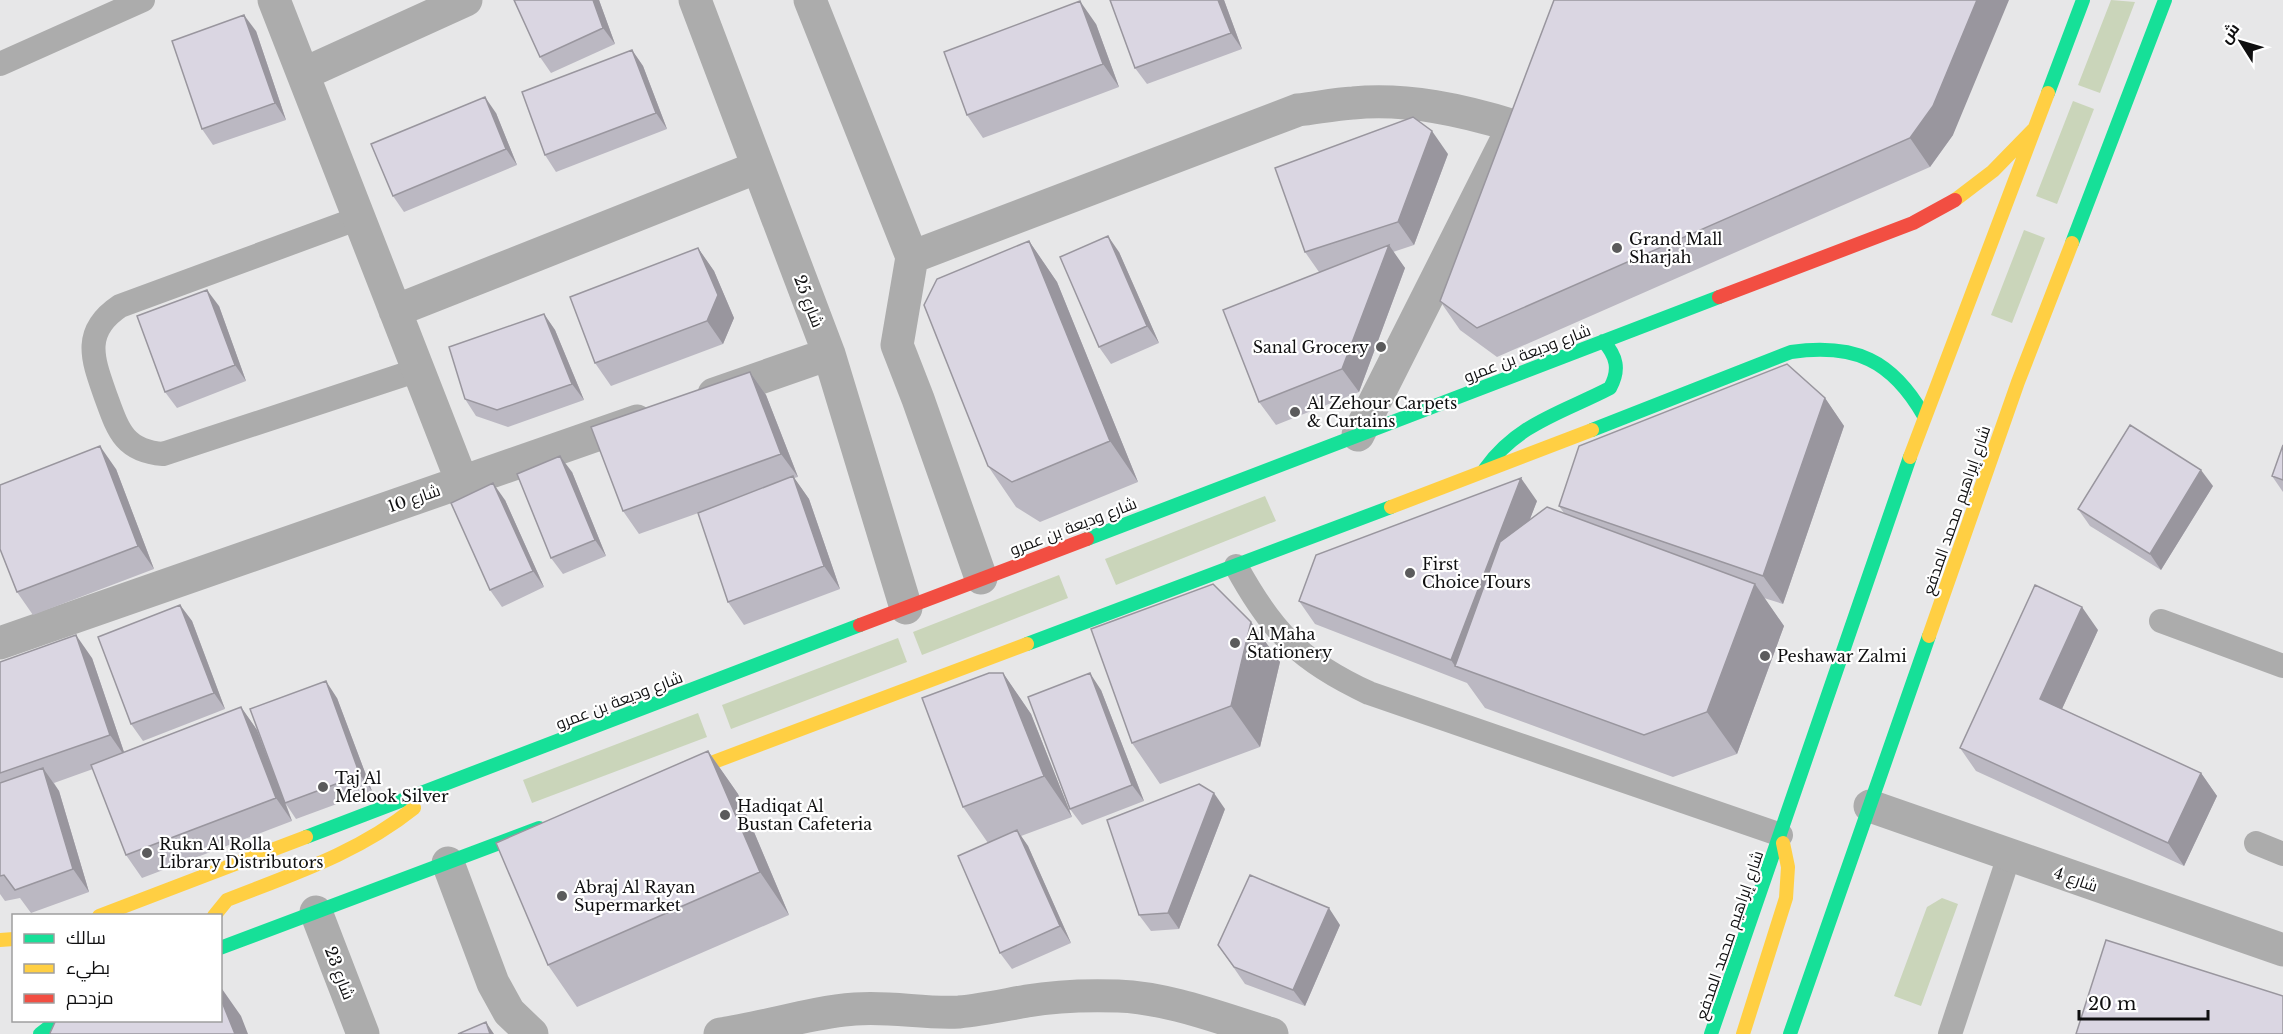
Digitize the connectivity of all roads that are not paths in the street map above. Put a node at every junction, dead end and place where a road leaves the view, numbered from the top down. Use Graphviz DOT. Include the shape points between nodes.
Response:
graph roads {
  1 [pos="143,0"];
  2 [pos="274,0"];
  3 [pos="466,0"];
  4 [pos="695,0"];
  5 [pos="810,0"];
  6 [pos="2083,0"];
  7 [pos="2165,0"];
  8 [pos="0,64"];
  9 [pos="303,74"];
  10 [pos="1526,94"];
  11 [pos="1514,126"];
  12 [pos="2034,128"];
  13 [pos="758,167"];
  14 [pos="359,218"];
  15 [pos="912,257"];
  16 [pos="395,311"];
  17 [pos="1603,341"];
  18 [pos="829,354"];
  19 [pos="418,370"];
  20 [pos="1924,416"];
  21 [pos="1358,435"];
  22 [pos="1482,473"];
  23 [pos="462,482"];
  24 [pos="1236,566"];
  25 [pos="981,578"];
  26 [pos="906,608"];
  27 [pos="2161,621"];
  28 [pos="0,644"];
  29 [pos="2283,666"];
  30 [pos="658,783"];
  31 [pos="437,787"];
  32 [pos="1870,806"];
  33 [pos="548,825"];
  34 [pos="1781,835"];
  35 [pos="2256,843"];
  36 [pos="2283,854"];
  37 [pos="2009,856"];
  38 [pos="448,863"];
  39 [pos="316,912"];
  40 [pos="102,914"];
  41 [pos="215,914"];
  42 [pos="222,947"];
  43 [pos="2283,950"];
  44 [pos="55,1022"];
  45 [pos="926,1023"];
  46 [pos="40,1034"];
  47 [pos="363,1034"];
  48 [pos="532,1034"];
  49 [pos="720,1034"];
  50 [pos="1272,1034"];
  51 [pos="1711,1034"];
  52 [pos="1743,1034"];
  53 [pos="1790,1034"];
  54 [pos="1950,1034"];
  1 -- 8 [label="lane"];
  2 -- 9 [label="street"];
  3 -- 9 [label="street"];
  4 -- 13 [label="street, شارع 25"];
  5 -- 15 [label="street"];
  6 -- 12 [label="street, شارع إبراهيم محمد المدفع"];
  7 -- 32 [label="street, شارع إبراهيم محمد المدفع" via="2018,382"];
  9 -- 14 [label="street"];
  10 -- 11 [label="street"];
  11 -- 15 [label="street" via="1468,112 1412,103 1355,102 1298,110"];
  11 -- 21 [label="street"];
  12 -- 17 [label="street, شارع وديعة بن عمرو" via="1988,176 1933,213"];
  12 -- 20 [label="street, شارع إبراهيم محمد المدفع"];
  13 -- 16 [label="street"];
  13 -- 18 [label="street, شارع 25"];
  14 -- 16 [label="street"];
  14 -- 19 [label="lane" via="120,306 109,314 95,336 93,362 119,430 137,448 163,454"];
  15 -- 25 [label="street" via="897,345"];
  16 -- 19 [label="street"];
  17 -- 21 [label="street, شارع وديعة بن عمرو"];
  17 -- 22 [label="street" via="1618,362 1617,376 1610,388 1519,432 1504,443"];
  18 -- 23 [label="street, شارع 10"];
  18 -- 26 [label="street, شارع 25"];
  19 -- 23 [label="street"];
  20 -- 22 [label="street" via="1903,381 1870,357 1851,351 1810,348"];
  20 -- 34 [label="street, شارع إبراهيم محمد المدفع"];
  21 -- 25 [label="street, شارع وديعة بن عمرو"];
  22 -- 24 [label="street"];
  23 -- 28 [label="street, شارع 10"];
  24 -- 30 [label="street"];
  24 -- 34 [label="lane" via="1257,604 1279,632 1336,677 1369,693"];
  25 -- 26 [label="street, شارع وديعة بن عمرو"];
  26 -- 31 [label="street, شارع وديعة بن عمرو"];
  27 -- 29 [label="lane"];
  31 -- 40 [label="street, شارع وديعة بن عمرو"];
  31 -- 41 [label="street" via="370,839 345,853 237,895"];
  32 -- 37 [label="street, شارع 4"];
  32 -- 53 [label="street, شارع إبراهيم محمد المدفع"];
  33 -- 38 [label="street"];
  34 -- 51 [label="street, شارع إبراهيم محمد المدفع"];
  34 -- 52 [label="street" via="1788,867 1786,898"];
  35 -- 36 [label="lane"];
  37 -- 43 [label="street, شارع 4"];
  37 -- 54 [label="lane"];
  38 -- 39 [label="street"];
  38 -- 48 [label="street" via="493,983 509,1012"];
  39 -- 42 [label="street"];
  39 -- 47 [label="street, شارع 23"];
  44 -- 46 [label="street"];
  45 -- 49 [label="street" via="888,1007 818,1013"];
  45 -- 50 [label="street" via="958,1012 1027,1001 1119,996 1163,1001"];
}
